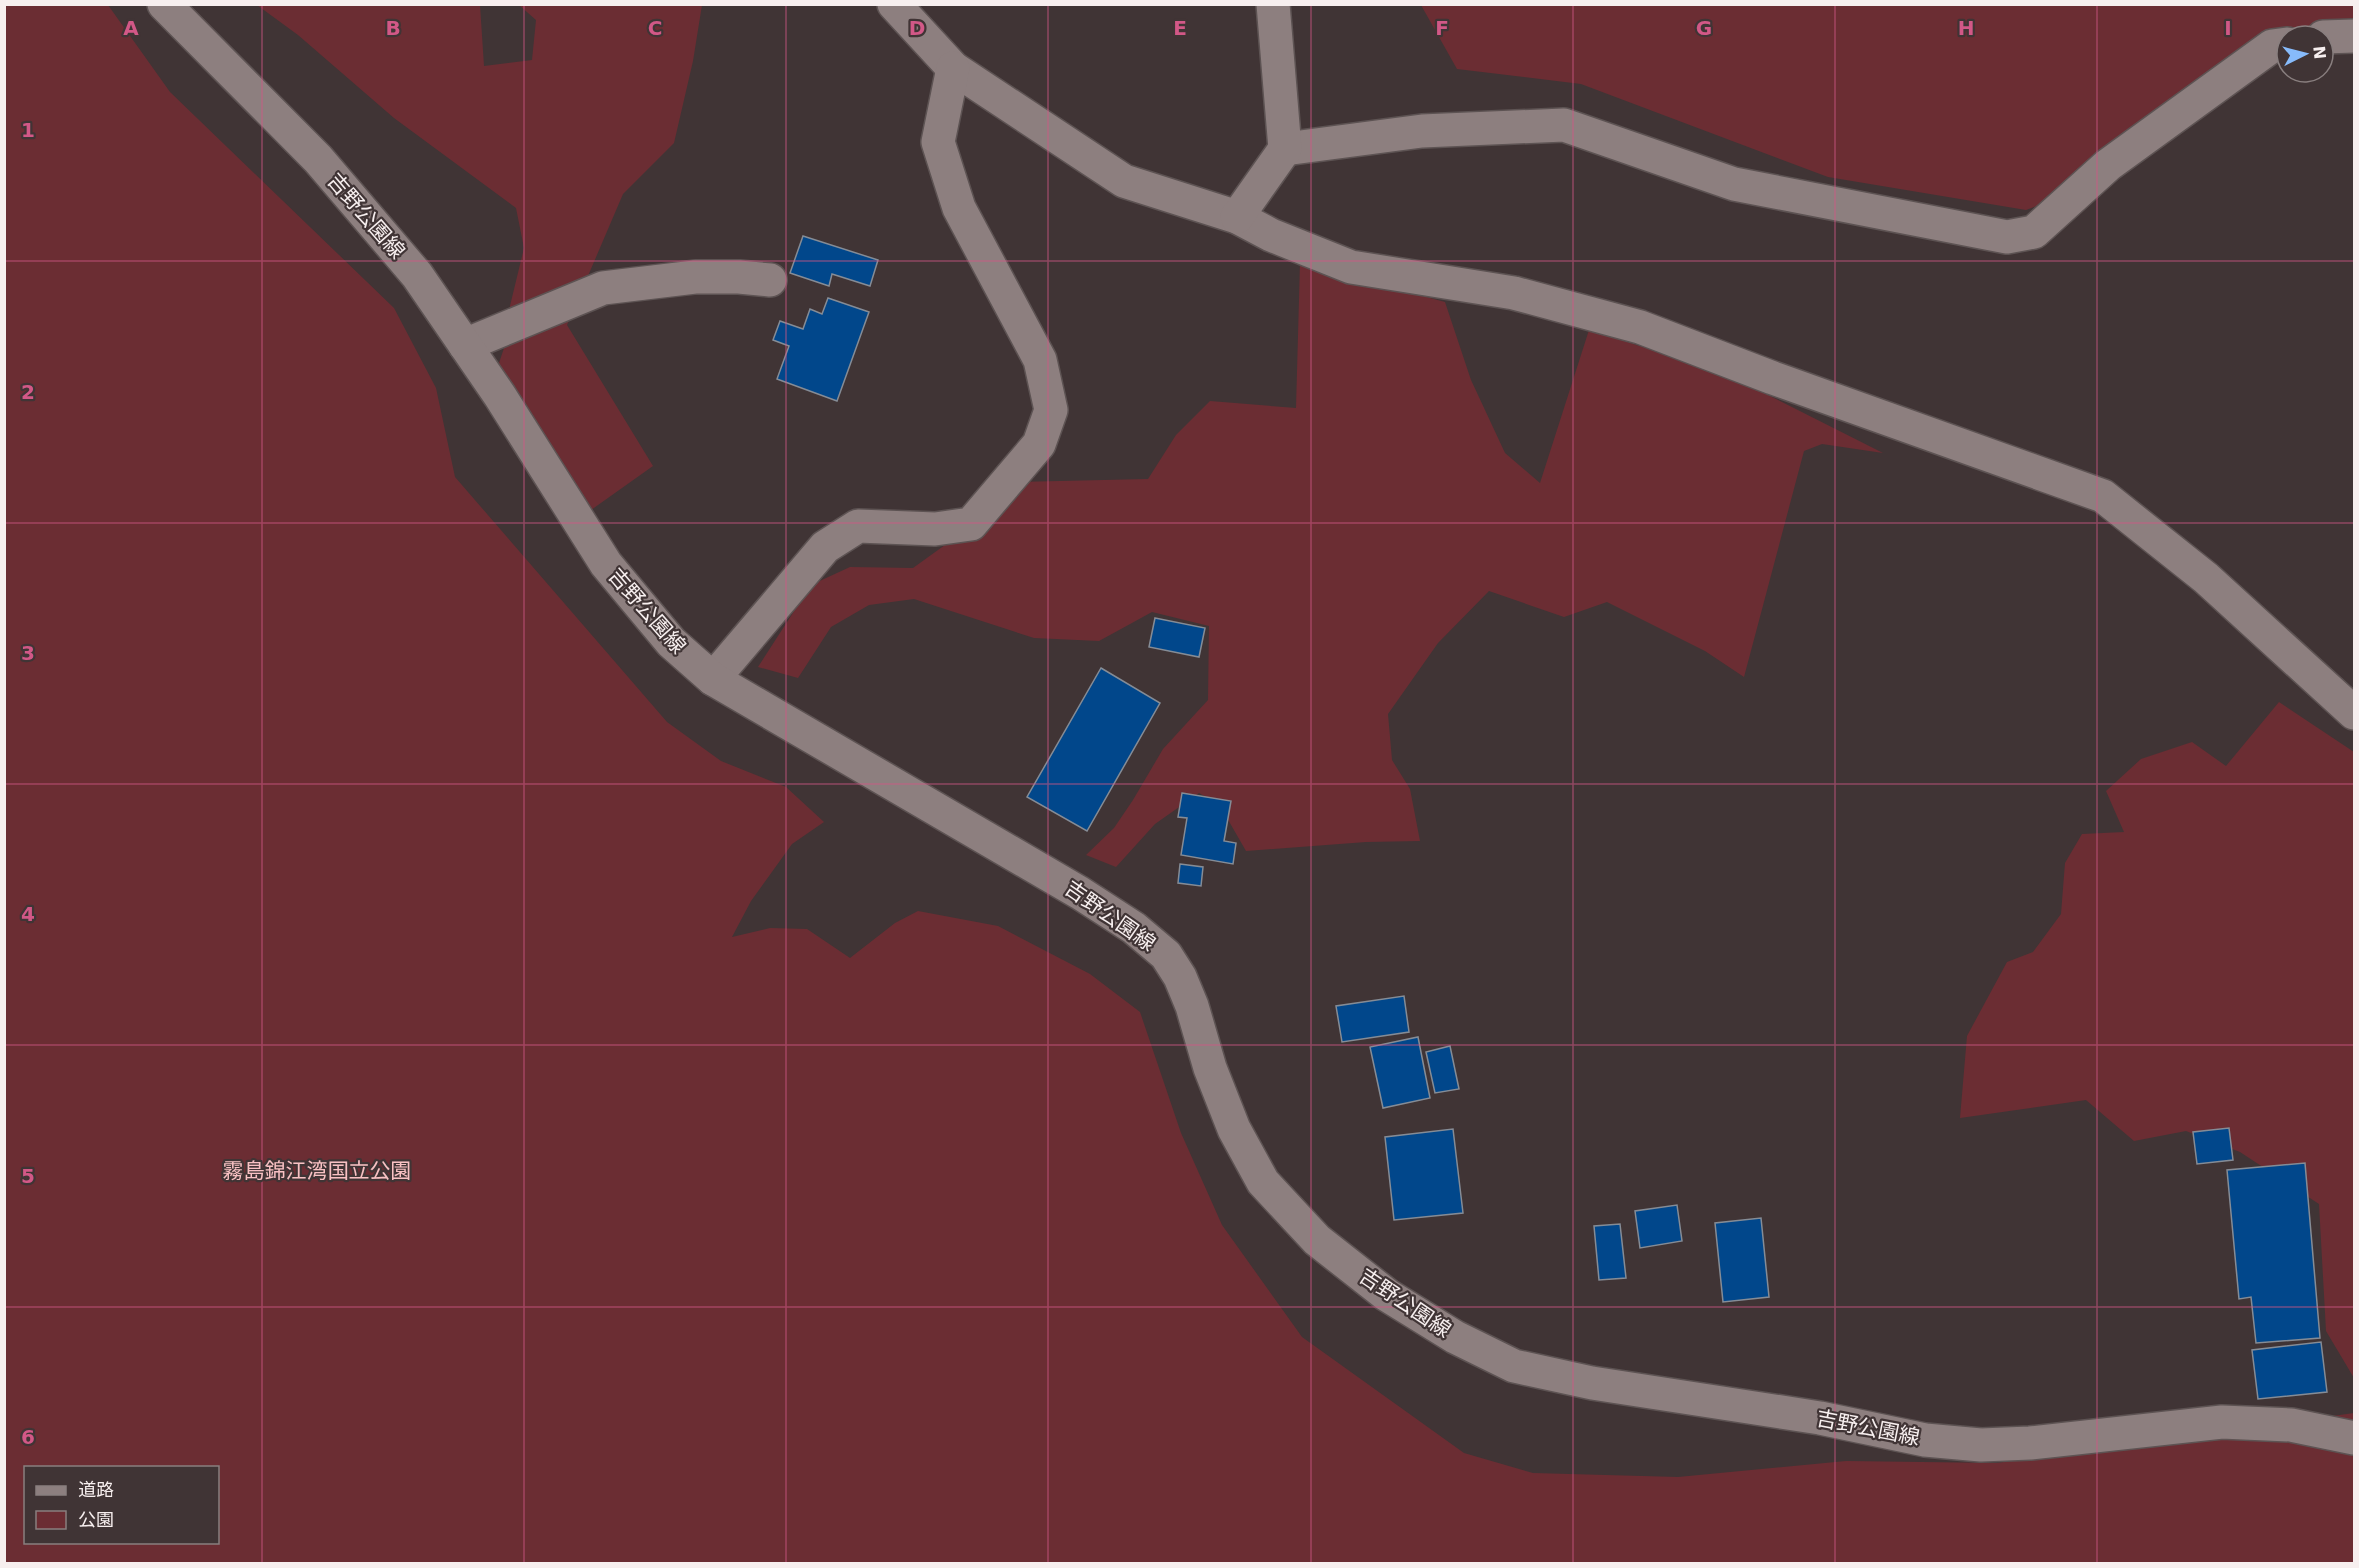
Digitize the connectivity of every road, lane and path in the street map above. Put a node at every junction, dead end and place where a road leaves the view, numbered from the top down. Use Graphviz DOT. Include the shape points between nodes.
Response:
graph roads {
  1 [pos="164,4"];
  2 [pos="894,4"];
  3 [pos="1273,4"];
  4 [pos="2355,36"];
  5 [pos="2335,37"];
  6 [pos="2275,46"];
  7 [pos="953,68"];
  8 [pos="1285,149"];
  9 [pos="1237,217"];
  10 [pos="771,280"];
  11 [pos="465,345"];
  12 [pos="713,679"];
  13 [pos="2355,712"];
  14 [pos="2355,1438"];
  1 -- 11 [label="street, 吉野公園線" via="318,159 417,275"];
  2 -- 7 [label="street"];
  3 -- 8 [label="street"];
  4 -- 5 [label="street"];
  6 -- 8 [label="street" via="2108,165 2034,232 2007,237 1734,184 1564,125 1422,131"];
  7 -- 9 [label="street" via="1124,181"];
  7 -- 12 [label="street" via="938,142 960,208 1040,360 1051,410 1039,444 971,524 935,530 858,526 825,547"];
  8 -- 9 [label="street"];
  9 -- 13 [label="street" via="1351,267 1514,293 1640,327 2103,496 2206,578"];
  10 -- 11 [label="street" via="695,277 603,288"];
  11 -- 12 [label="street, 吉野公園線" via="606,564 671,642"];
  12 -- 14 [label="street, 吉野公園線" via="1080,893 1134,928 1166,955 1192,1006 1210,1068 1234,1129 1263,1182 1317,1240 1387,1295 1455,1337 1514,1366 1926,1440 1982,1445 2222,1422 2291,1425"];
}
